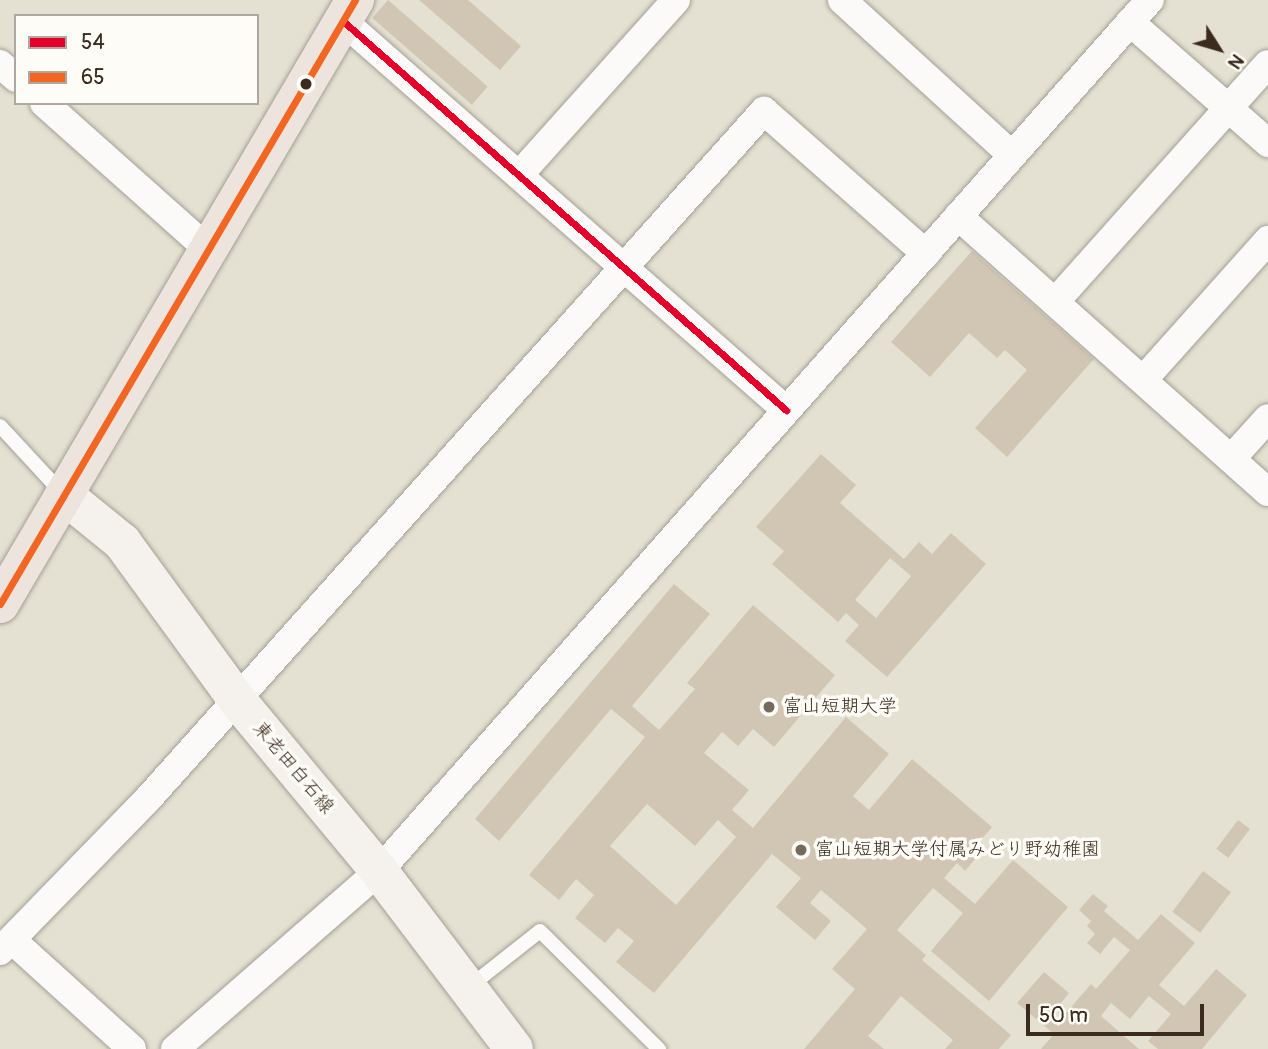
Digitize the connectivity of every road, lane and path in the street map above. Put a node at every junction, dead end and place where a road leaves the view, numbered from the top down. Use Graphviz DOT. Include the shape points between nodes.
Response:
graph roads {
  1 [pos="676,0"];
  2 [pos="842,0"];
  3 [pos="1150,0"];
  4 [pos="349,10"];
  5 [pos="1130,22"];
  6 [pos="0,64"];
  7 [pos="1268,64"];
  8 [pos="14,76"];
  9 [pos="46,105"];
  10 [pos="1228,108"];
  11 [pos="1268,143"];
  12 [pos="1012,155"];
  13 [pos="519,175"];
  14 [pos="958,216"];
  15 [pos="1268,240"];
  16 [pos="209,250"];
  17 [pos="926,254"];
  18 [pos="624,268"];
  19 [pos="1055,302"];
  20 [pos="1143,380"];
  21 [pos="786,411"];
  22 [pos="1268,418"];
  23 [pos="0,426"];
  24 [pos="1231,459"];
  25 [pos="1268,492"];
  26 [pos="64,495"];
  27 [pos="0,604"];
  28 [pos="238,701"];
  29 [pos="379,871"];
  30 [pos="6,946"];
  31 [pos="467,988"];
  32 [pos="132,1049"];
  33 [pos="175,1049"];
  34 [pos="514,1049"];
  35 [pos="659,1049"];
  1 -- 13 [label="street"];
  2 -- 12 [label="street"];
  3 -- 5 [label="street"];
  4 -- 13 [label="street"];
  4 -- 16 [label="main road"];
  5 -- 10 [label="street"];
  5 -- 12 [label="street"];
  6 -- 8 [label="street"];
  7 -- 10 [label="street"];
  9 -- 16 [label="street"];
  10 -- 11 [label="street"];
  10 -- 19 [label="street"];
  12 -- 14 [label="street"];
  13 -- 18 [label="street"];
  14 -- 17 [label="street"];
  14 -- 19 [label="street"];
  15 -- 20 [label="street"];
  16 -- 26 [label="main road"];
  17 -- 18 [label="street" via="764,111"];
  17 -- 21 [label="street"];
  18 -- 21 [label="street"];
  18 -- 28 [label="street"];
  19 -- 20 [label="street"];
  20 -- 24 [label="street"];
  21 -- 29 [label="street"];
  22 -- 24 [label="street"];
  23 -- 26 [label="lane"];
  24 -- 25 [label="street"];
  26 -- 27 [label="main road"];
  26 -- 28 [label="main road, 東老田白石線" via="122,542"];
  28 -- 29 [label="main road, 東老田白石線"];
  28 -- 30 [label="street"];
  29 -- 31 [label="main road, 東老田白石線"];
  29 -- 33 [label="street"];
  30 -- 32 [label="street"];
  31 -- 34 [label="main road, 東老田白石線"];
  31 -- 35 [label="lane" via="540,931"];
}
